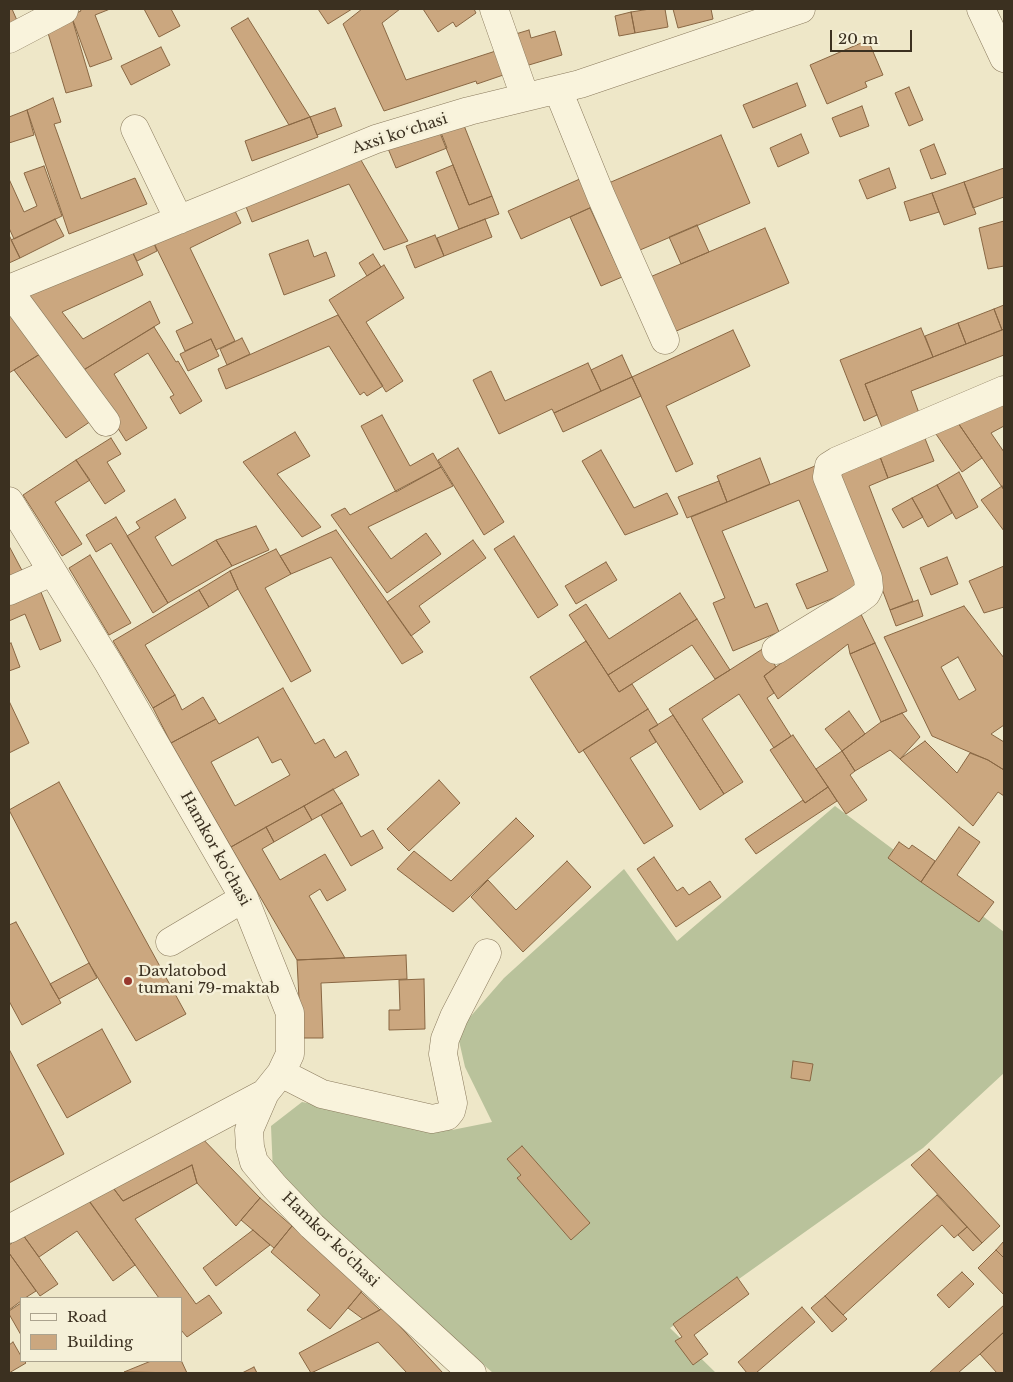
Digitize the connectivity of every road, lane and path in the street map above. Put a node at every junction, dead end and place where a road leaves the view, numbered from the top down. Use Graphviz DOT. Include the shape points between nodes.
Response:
graph roads {
  1 [pos="494,9"];
  2 [pos="801,9"];
  3 [pos="981,9"];
  4 [pos="64,10"];
  5 [pos="9,39"];
  6 [pos="1004,58"];
  7 [pos="558,90"];
  8 [pos="525,98"];
  9 [pos="135,129"];
  10 [pos="179,220"];
  11 [pos="9,290"];
  12 [pos="665,340"];
  13 [pos="1004,390"];
  14 [pos="106,422"];
  15 [pos="9,501"];
  16 [pos="52,572"];
  17 [pos="9,591"];
  18 [pos="776,650"];
  19 [pos="244,898"];
  20 [pos="170,942"];
  21 [pos="487,953"];
  22 [pos="273,1083"];
  23 [pos="9,1229"];
  24 [pos="472,1373"];
  1 -- 8 [label="street"];
  2 -- 7 [label="street, Axsi koʻchasi"];
  3 -- 6 [label="street"];
  4 -- 5 [label="street"];
  7 -- 8 [label="street, Axsi koʻchasi"];
  7 -- 12 [label="street"];
  8 -- 10 [label="street, Axsi koʻchasi" via="468,111 376,139"];
  9 -- 10 [label="street"];
  10 -- 11 [label="street, Axsi koʻchasi"];
  11 -- 14 [label="street"];
  13 -- 18 [label="street" via="829,466 827,478 868,578 869,588 858,600"];
  15 -- 16 [label="street, Hamkor ko'chasi"];
  16 -- 17 [label="street"];
  16 -- 19 [label="street, Hamkor ko'chasi"];
  19 -- 20 [label="street"];
  19 -- 22 [label="street, Hamkor ko'chasi" via="290,1014 290,1054"];
  21 -- 22 [label="street" via="446,1039 443,1054 453,1103 447,1116 432,1120"];
  22 -- 23 [label="street"];
  22 -- 24 [label="street, Hamkor ko'chasi" via="249,1130 254,1162 312,1226"];
}
